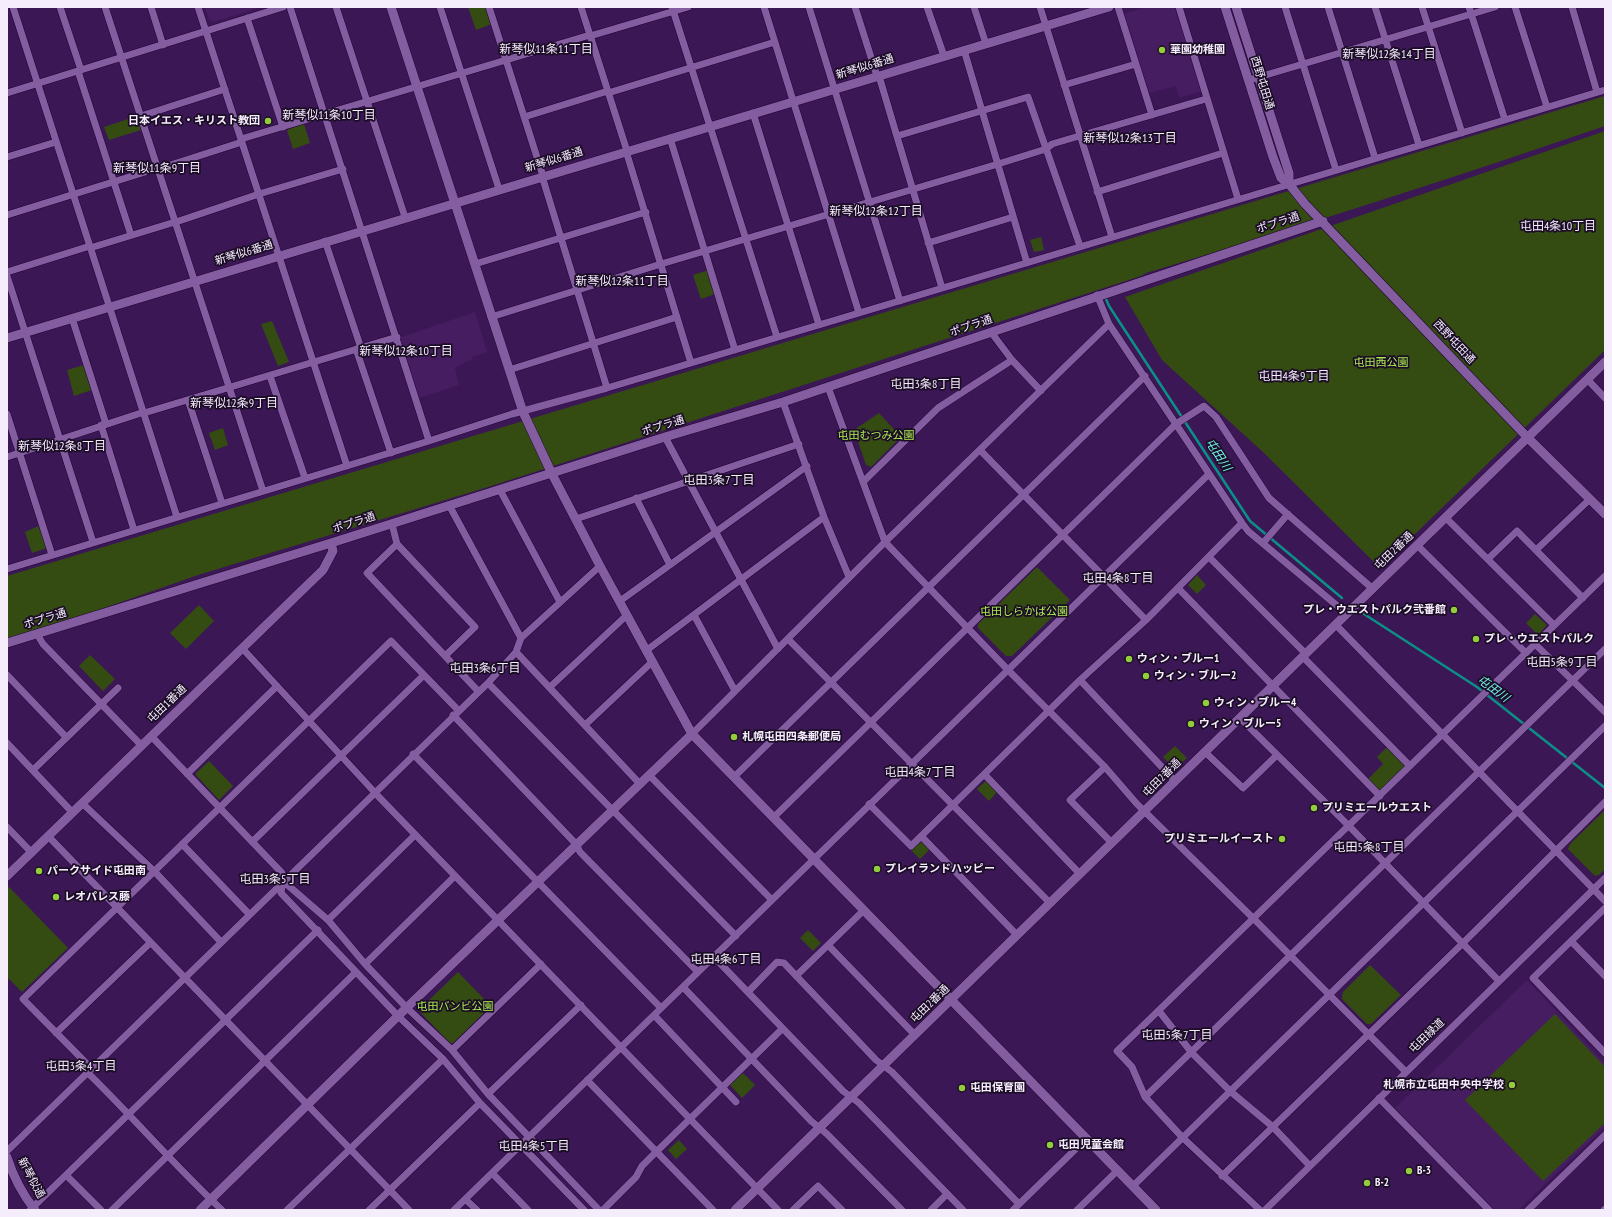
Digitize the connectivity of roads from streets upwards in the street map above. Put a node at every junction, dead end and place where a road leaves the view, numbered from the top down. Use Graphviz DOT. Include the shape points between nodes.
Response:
graph roads {
  1 [pos="13,7"];
  2 [pos="60,7"];
  3 [pos="105,7"];
  4 [pos="151,7"];
  5 [pos="198,7"];
  6 [pos="283,7"];
  7 [pos="290,7"];
  8 [pos="336,7"];
  9 [pos="391,7"];
  10 [pos="440,7"];
  11 [pos="489,7"];
  12 [pos="581,7"];
  13 [pos="688,7"];
  14 [pos="764,7"];
  15 [pos="809,7"];
  16 [pos="855,7"];
  17 [pos="927,7"];
  18 [pos="974,7"];
  19 [pos="1040,7"];
  20 [pos="1109,7"];
  21 [pos="1118,7"];
  22 [pos="1179,7"];
  23 [pos="1225,7"];
  24 [pos="1236,7"];
  25 [pos="1285,7"];
  26 [pos="1328,7"];
  27 [pos="1375,7"];
  28 [pos="1422,7"];
  29 [pos="1494,7"];
  30 [pos="1515,7"];
  31 [pos="1572,7"];
  32 [pos="673,9"];
  33 [pos="1090,10"];
  34 [pos="1470,11"];
  35 [pos="247,18"];
  36 [pos="1046,26"];
  37 [pos="1428,27"];
  38 [pos="206,31"];
  39 [pos="590,35"];
  40 [pos="1386,39"];
  41 [pos="775,42"];
  42 [pos="986,44"];
  43 [pos="163,45"];
  44 [pos="964,50"];
  45 [pos="1342,52"];
  46 [pos="944,56"];
  47 [pos="122,57"];
  48 [pos="506,60"];
  49 [pos="1136,64"];
  50 [pos="1303,64"];
  51 [pos="691,68"];
  52 [pos="79,71"];
  53 [pos="462,74"];
  54 [pos="878,76"];
  55 [pos="1259,77"];
  56 [pos="1249,80"];
  57 [pos="37,84"];
  58 [pos="1064,85"];
  59 [pos="417,87"];
  60 [pos="836,88"];
  61 [pos="225,90"];
  62 [pos="1605,90"];
  63 [pos="608,92"];
  64 [pos="1597,92"];
  65 [pos="7,93"];
  66 [pos="1206,99"];
  67 [pos="794,101"];
  68 [pos="366,102"];
  69 [pos="1547,107"];
  70 [pos="982,111"];
  71 [pos="753,113"];
  72 [pos="325,114"];
  73 [pos="1152,115"];
  74 [pos="141,116"];
  75 [pos="524,117"];
  76 [pos="1505,120"];
  77 [pos="710,126"];
  78 [pos="283,127"];
  79 [pos="1462,133"];
  80 [pos="897,136"];
  81 [pos="1080,137"];
  82 [pos="670,138"];
  83 [pos="241,141"];
  84 [pos="56,142"];
  85 [pos="1419,145"];
  86 [pos="1046,148"];
  87 [pos="626,151"];
  88 [pos="1223,153"];
  89 [pos="7,157"];
  90 [pos="1375,158"];
  91 [pos="998,164"];
  92 [pos="158,169"];
  93 [pos="343,169"];
  94 [pos="1336,170"];
  95 [pos="542,176"];
  96 [pos="114,182"];
  97 [pos="1290,184"];
  98 [pos="499,189"];
  99 [pos="912,189"];
  100 [pos="1098,192"];
  101 [pos="73,194"];
  102 [pos="259,194"];
  103 [pos="1238,199"];
  104 [pos="454,202"];
  105 [pos="870,202"];
  106 [pos="646,212"];
  107 [pos="829,214"];
  108 [pos="7,215"];
  109 [pos="405,217"];
  110 [pos="1013,217"];
  111 [pos="1323,221"];
  112 [pos="175,222"];
  113 [pos="788,226"];
  114 [pos="362,230"];
  115 [pos="131,235"];
  116 [pos="561,237"];
  117 [pos="1112,237"];
  118 [pos="746,239"];
  119 [pos="325,241"];
  120 [pos="928,243"];
  121 [pos="1080,246"];
  122 [pos="90,247"];
  123 [pos="705,252"];
  124 [pos="278,256"];
  125 [pos="1027,263"];
  126 [pos="475,264"];
  127 [pos="661,264"];
  128 [pos="7,272"];
  129 [pos="7,276"];
  130 [pos="194,281"];
  131 [pos="942,288"];
  132 [pos="577,291"];
  133 [pos="1097,295"];
  134 [pos="900,301"];
  135 [pos="110,307"];
  136 [pos="859,313"];
  137 [pos="491,317"];
  138 [pos="677,317"];
  139 [pos="72,318"];
  140 [pos="1109,324"];
  141 [pos="819,325"];
  142 [pos="26,332"];
  143 [pos="991,332"];
  144 [pos="397,337"];
  145 [pos="777,337"];
  146 [pos="7,338"];
  147 [pos="593,344"];
  148 [pos="359,349"];
  149 [pos="735,350"];
  150 [pos="1012,360"];
  151 [pos="313,362"];
  152 [pos="1605,362"];
  153 [pos="691,363"];
  154 [pos="509,370"];
  155 [pos="270,376"];
  156 [pos="1145,376"];
  157 [pos="1587,379"];
  158 [pos="229,387"];
  159 [pos="828,387"];
  160 [pos="607,388"];
  161 [pos="1041,391"];
  162 [pos="1605,398"];
  163 [pos="188,400"];
  164 [pos="783,402"];
  165 [pos="144,412"];
  166 [pos="523,412"];
  167 [pos="7,414"];
  168 [pos="1176,424"];
  169 [pos="104,425"];
  170 [pos="665,437"];
  171 [pos="60,438"];
  172 [pos="1528,438"];
  173 [pos="430,441"];
  174 [pos="799,444"];
  175 [pos="980,450"];
  176 [pos="20,453"];
  177 [pos="391,453"];
  178 [pos="7,457"];
  179 [pos="347,466"];
  180 [pos="808,466"];
  181 [pos="552,474"];
  182 [pos="1209,474"];
  183 [pos="305,478"];
  184 [pos="688,481"];
  185 [pos="864,481"];
  186 [pos="500,490"];
  187 [pos="263,491"];
  188 [pos="1023,495"];
  189 [pos="636,498"];
  190 [pos="1590,499"];
  191 [pos="222,503"];
  192 [pos="449,506"];
  193 [pos="1288,514"];
  194 [pos="1605,514"];
  195 [pos="177,517"];
  196 [pos="824,517"];
  197 [pos="1446,518"];
  198 [pos="576,519"];
  199 [pos="392,524"];
  200 [pos="1242,524"];
  201 [pos="134,530"];
  202 [pos="715,532"];
  203 [pos="1063,535"];
  204 [pos="94,542"];
  205 [pos="885,542"];
  206 [pos="1263,543"];
  207 [pos="331,544"];
  208 [pos="398,544"];
  209 [pos="1417,546"];
  210 [pos="1536,550"];
  211 [pos="52,555"];
  212 [pos="1209,557"];
  213 [pos="1488,559"];
  214 [pos="670,565"];
  215 [pos="600,566"];
  216 [pos="8,567"];
  217 [pos="1605,576"];
  218 [pos="850,577"];
  219 [pos="1104,577"];
  220 [pos="740,580"];
  221 [pos="927,588"];
  222 [pos="1178,588"];
  223 [pos="1373,589"];
  224 [pos="1583,598"];
  225 [pos="620,601"];
  226 [pos="560,602"];
  227 [pos="1347,614"];
  228 [pos="627,615"];
  229 [pos="694,615"];
  230 [pos="1146,620"];
  231 [pos="1336,625"];
  232 [pos="1554,626"];
  233 [pos="967,628"];
  234 [pos="37,634"];
  235 [pos="521,638"];
  236 [pos="788,639"];
  237 [pos="7,643"];
  238 [pos="1535,644"];
  239 [pos="242,648"];
  240 [pos="778,649"];
  241 [pos="1605,649"];
  242 [pos="647,650"];
  243 [pos="516,652"];
  244 [pos="1526,653"];
  245 [pos="1304,655"];
  246 [pos="444,656"];
  247 [pos="652,662"];
  248 [pos="1008,670"];
  249 [pos="7,675"];
  250 [pos="424,675"];
  251 [pos="1080,680"];
  252 [pos="1571,681"];
  253 [pos="831,682"];
  254 [pos="488,683"];
  255 [pos="277,686"];
  256 [pos="1273,686"];
  257 [pos="550,687"];
  258 [pos="118,688"];
  259 [pos="735,690"];
  260 [pos="478,692"];
  261 [pos="100,704"];
  262 [pos="1048,712"];
  263 [pos="1605,712"];
  264 [pos="455,713"];
  265 [pos="1240,718"];
  266 [pos="309,721"];
  267 [pos="870,722"];
  268 [pos="585,725"];
  269 [pos="1605,726"];
  270 [pos="692,734"];
  271 [pos="1442,735"];
  272 [pos="66,737"];
  273 [pos="152,737"];
  274 [pos="7,743"];
  275 [pos="142,746"];
  276 [pos="1205,752"];
  277 [pos="413,754"];
  278 [pos="1276,755"];
  279 [pos="341,756"];
  280 [pos="911,764"];
  281 [pos="1410,766"];
  282 [pos="1104,767"];
  283 [pos="33,770"];
  284 [pos="1479,772"];
  285 [pos="187,774"];
  286 [pos="649,775"];
  287 [pos="985,775"];
  288 [pos="734,777"];
  289 [pos="1175,782"];
  290 [pos="640,784"];
  291 [pos="375,792"];
  292 [pos="1380,796"];
  293 [pos="1605,802"];
  294 [pos="82,803"];
  295 [pos="869,804"];
  296 [pos="954,805"];
  297 [pos="219,807"];
  298 [pos="612,810"];
  299 [pos="1145,811"];
  300 [pos="1517,811"];
  301 [pos="72,812"];
  302 [pos="774,817"];
  303 [pos="1349,826"];
  304 [pos="7,827"];
  305 [pos="415,834"];
  306 [pos="48,836"];
  307 [pos="921,836"];
  308 [pos="252,842"];
  309 [pos="1112,843"];
  310 [pos="182,844"];
  311 [pos="576,844"];
  312 [pos="1555,851"];
  313 [pos="32,853"];
  314 [pos="814,858"];
  315 [pos="1386,864"];
  316 [pos="154,871"];
  317 [pos="1080,874"];
  318 [pos="7,876"];
  319 [pos="455,876"];
  320 [pos="1605,878"];
  321 [pos="283,880"];
  322 [pos="538,883"];
  323 [pos="1593,889"];
  324 [pos="772,900"];
  325 [pos="1605,901"];
  326 [pos="1050,903"];
  327 [pos="1424,903"];
  328 [pos="116,907"];
  329 [pos="1605,908"];
  330 [pos="864,910"];
  331 [pos="249,914"];
  332 [pos="1254,919"];
  333 [pos="328,920"];
  334 [pos="499,920"];
  335 [pos="318,930"];
  336 [pos="1017,935"];
  337 [pos="736,936"];
  338 [pos="1572,941"];
  339 [pos="150,942"];
  340 [pos="220,942"];
  341 [pos="1462,944"];
  342 [pos="828,945"];
  343 [pos="1291,956"];
  344 [pos="714,957"];
  345 [pos="365,964"];
  346 [pos="541,964"];
  347 [pos="356,972"];
  348 [pos="698,972"];
  349 [pos="796,976"];
  350 [pos="1605,976"];
  351 [pos="184,978"];
  352 [pos="1499,981"];
  353 [pos="683,987"];
  354 [pos="748,992"];
  355 [pos="1329,995"];
  356 [pos="951,999"];
  357 [pos="581,1005"];
  358 [pos="407,1008"];
  359 [pos="661,1008"];
  360 [pos="1158,1011"];
  361 [pos="398,1016"];
  362 [pos="654,1016"];
  363 [pos="224,1020"];
  364 [pos="782,1029"];
  365 [pos="56,1033"];
  366 [pos="915,1035"];
  367 [pos="1368,1035"];
  368 [pos="621,1047"];
  369 [pos="452,1050"];
  370 [pos="1192,1053"];
  371 [pos="1605,1053"];
  372 [pos="443,1059"];
  373 [pos="751,1059"];
  374 [pos="264,1061"];
  375 [pos="883,1066"];
  376 [pos="89,1070"];
  377 [pos="1406,1072"];
  378 [pos="587,1080"];
  379 [pos="722,1088"];
  380 [pos="1230,1090"];
  381 [pos="488,1094"];
  382 [pos="851,1097"];
  383 [pos="1146,1097"];
  384 [pos="1379,1098"];
  385 [pos="736,1102"];
  386 [pos="480,1103"];
  387 [pos="308,1106"];
  388 [pos="129,1113"];
  389 [pos="690,1120"];
  390 [pos="1272,1127"];
  391 [pos="820,1128"];
  392 [pos="1605,1135"];
  393 [pos="530,1136"];
  394 [pos="1182,1137"];
  395 [pos="1087,1138"];
  396 [pos="521,1144"];
  397 [pos="350,1149"];
  398 [pos="657,1151"];
  399 [pos="7,1152"];
  400 [pos="167,1156"];
  401 [pos="7,1157"];
  402 [pos="1310,1166"];
  403 [pos="1118,1170"];
  404 [pos="492,1173"];
  405 [pos="66,1175"];
  406 [pos="1222,1176"];
  407 [pos="1134,1186"];
  408 [pos="757,1189"];
  409 [pos="390,1190"];
  410 [pos="947,1194"];
  411 [pos="210,1199"];
  412 [pos="465,1199"];
  413 [pos="1019,1204"];
  414 [pos="32,1209"];
  415 [pos="101,1210"];
  416 [pos="112,1210"];
  417 [pos="200,1210"];
  418 [pos="222,1210"];
  419 [pos="286,1210"];
  420 [pos="369,1210"];
  421 [pos="409,1210"];
  422 [pos="454,1210"];
  423 [pos="477,1210"];
  424 [pos="528,1210"];
  425 [pos="584,1210"];
  426 [pos="599,1210"];
  427 [pos="603,1210"];
  428 [pos="713,1210"];
  429 [pos="735,1210"];
  430 [pos="778,1210"];
  431 [pos="793,1210"];
  432 [pos="842,1210"];
  433 [pos="902,1210"];
  434 [pos="931,1210"];
  435 [pos="963,1210"];
  436 [pos="1013,1210"];
  437 [pos="1077,1210"];
  438 [pos="1156,1210"];
  439 [pos="1260,1210"];
  440 [pos="1265,1210"];
  441 [pos="1489,1210"];
  442 [pos="1528,1210"];
  1 -- 57 [label="street"];
  2 -- 52 [label="street"];
  3 -- 47 [label="street"];
  4 -- 43 [label="street"];
  5 -- 38 [label="street"];
  6 -- 35 [label="street"];
  7 -- 72 [label="street"];
  8 -- 68 [label="street"];
  9 -- 59 [label="street"];
  10 -- 53 [label="street"];
  11 -- 48 [label="street"];
  12 -- 39 [label="street"];
  13 -- 32 [label="street"];
  14 -- 41 [label="street"];
  15 -- 60 [label="street"];
  16 -- 54 [label="street"];
  17 -- 46 [label="street"];
  18 -- 42 [label="street"];
  19 -- 36 [label="street"];
  20 -- 33 [label="street, 新琴似6番通"];
  21 -- 49 [label="street"];
  22 -- 66 [label="street"];
  23 -- 56 [label="street, 西野屯田通"];
  24 -- 55 [label="street, 西野屯田通"];
  25 -- 50 [label="street"];
  26 -- 45 [label="street"];
  27 -- 40 [label="street"];
  28 -- 37 [label="street"];
  29 -- 34 [label="street"];
  30 -- 69 [label="street"];
  31 -- 64 [label="street"];
  32 -- 39 [label="street"];
  32 -- 51 [label="street"];
  33 -- 36 [label="street, 新琴似6番通"];
  34 -- 37 [label="street"];
  34 -- 76 [label="street"];
  35 -- 38 [label="street"];
  35 -- 78 [label="street"];
  36 -- 42 [label="street, 新琴似6番通"];
  36 -- 58 [label="street"];
  37 -- 40 [label="street"];
  37 -- 79 [label="street"];
  38 -- 43 [label="street"];
  38 -- 61 [label="street"];
  39 -- 48 [label="street"];
  39 -- 63 [label="street"];
  40 -- 45 [label="street"];
  40 -- 85 [label="street"];
  41 -- 51 [label="street"];
  41 -- 67 [label="street"];
  42 -- 44 [label="street, 新琴似6番通"];
  43 -- 47 [label="street"];
  44 -- 46 [label="street, 新琴似6番通"];
  44 -- 70 [label="street"];
  45 -- 50 [label="street"];
  45 -- 90 [label="street"];
  46 -- 54 [label="street, 新琴似6番通"];
  47 -- 52 [label="street"];
  47 -- 74 [label="street"];
  48 -- 53 [label="street"];
  48 -- 75 [label="street"];
  49 -- 58 [label="street"];
  49 -- 73 [label="street"];
  50 -- 55 [label="street"];
  50 -- 94 [label="street"];
  51 -- 63 [label="street"];
  51 -- 77 [label="street"];
  52 -- 57 [label="street"];
  52 -- 96 [label="street"];
  53 -- 59 [label="street"];
  53 -- 98 [label="street"];
  54 -- 60 [label="street, 新琴似6番通"];
  54 -- 80 [label="street"];
  55 -- 56 [label="street"];
  55 -- 97 [label="street, 西野屯田通" via="1289,173"];
  56 -- 97 [label="street, 西野屯田通" via="1281,178"];
  57 -- 65 [label="street"];
  57 -- 84 [label="street"];
  58 -- 81 [label="street"];
  59 -- 68 [label="street"];
  59 -- 104 [label="street"];
  60 -- 67 [label="street, 新琴似6番通"];
  60 -- 105 [label="street"];
  61 -- 74 [label="street"];
  61 -- 83 [label="street"];
  62 -- 64 [label="street"];
  63 -- 75 [label="street"];
  63 -- 87 [label="street"];
  64 -- 69 [label="street"];
  66 -- 73 [label="street"];
  66 -- 88 [label="street"];
  67 -- 71 [label="street, 新琴似6番通"];
  67 -- 107 [label="street"];
  68 -- 72 [label="street"];
  68 -- 109 [label="street"];
  69 -- 76 [label="street"];
  70 -- 80 [label="street"];
  70 -- 86 [label="street" via="1028,97"];
  70 -- 91 [label="street"];
  71 -- 77 [label="street, 新琴似6番通"];
  71 -- 113 [label="street"];
  72 -- 78 [label="street"];
  72 -- 93 [label="street"];
  73 -- 81 [label="street"];
  74 -- 92 [label="street"];
  75 -- 95 [label="street"];
  76 -- 79 [label="street"];
  77 -- 82 [label="street, 新琴似6番通"];
  77 -- 118 [label="street"];
  78 -- 83 [label="street"];
  79 -- 85 [label="street"];
  80 -- 99 [label="street"];
  81 -- 86 [label="street"];
  81 -- 100 [label="street"];
  82 -- 87 [label="street, 新琴似6番通"];
  82 -- 123 [label="street"];
  83 -- 92 [label="street"];
  83 -- 102 [label="street"];
  84 -- 89 [label="street"];
  84 -- 101 [label="street"];
  85 -- 90 [label="street"];
  86 -- 91 [label="street"];
  86 -- 121 [label="street"];
  87 -- 95 [label="street, 新琴似6番通"];
  87 -- 106 [label="street"];
  88 -- 100 [label="street"];
  88 -- 103 [label="street"];
  90 -- 94 [label="street"];
  91 -- 99 [label="street"];
  91 -- 110 [label="street"];
  92 -- 96 [label="street"];
  92 -- 112 [label="street"];
  93 -- 102 [label="street"];
  93 -- 114 [label="street"];
  94 -- 97 [label="street"];
  95 -- 98 [label="street, 新琴似6番通"];
  95 -- 116 [label="street"];
  96 -- 101 [label="street"];
  96 -- 115 [label="street"];
  97 -- 103 [label="street"];
  97 -- 111 [label="street, 西野屯田通" via="1305,204"];
  98 -- 104 [label="street, 新琴似6番通"];
  99 -- 105 [label="street"];
  99 -- 120 [label="street"];
  100 -- 117 [label="street"];
  101 -- 108 [label="street"];
  101 -- 122 [label="street"];
  102 -- 112 [label="street"];
  102 -- 124 [label="street"];
  103 -- 117 [label="street"];
  104 -- 109 [label="street, 新琴似6番通"];
  104 -- 126 [label="street"];
  105 -- 107 [label="street"];
  105 -- 134 [label="street"];
  106 -- 116 [label="street"];
  106 -- 127 [label="street"];
  107 -- 113 [label="street"];
  107 -- 136 [label="street"];
  109 -- 114 [label="street, 新琴似6番通"];
  110 -- 120 [label="street"];
  110 -- 125 [label="street"];
  111 -- 133 [label="street, ポプラ通"];
  111 -- 172 [label="street, 西野屯田通"];
  112 -- 115 [label="street"];
  112 -- 130 [label="street"];
  113 -- 118 [label="street"];
  113 -- 141 [label="street"];
  114 -- 119 [label="street, 新琴似6番通"];
  114 -- 144 [label="street"];
  115 -- 122 [label="street"];
  116 -- 126 [label="street"];
  116 -- 132 [label="street"];
  117 -- 121 [label="street"];
  118 -- 123 [label="street"];
  118 -- 145 [label="street"];
  119 -- 124 [label="street, 新琴似6番通"];
  119 -- 148 [label="street"];
  120 -- 131 [label="street"];
  121 -- 125 [label="street"];
  122 -- 128 [label="street"];
  122 -- 135 [label="street"];
  123 -- 127 [label="street"];
  123 -- 149 [label="street"];
  124 -- 130 [label="street, 新琴似6番通"];
  124 -- 151 [label="street"];
  125 -- 131 [label="street"];
  126 -- 137 [label="street"];
  127 -- 132 [label="street"];
  127 -- 138 [label="street"];
  129 -- 142 [label="street"];
  130 -- 135 [label="street, 新琴似6番通"];
  130 -- 158 [label="street"];
  131 -- 134 [label="street"];
  132 -- 137 [label="street"];
  132 -- 147 [label="street"];
  133 -- 140 [label="street"];
  133 -- 143 [label="street, ポプラ通"];
  134 -- 136 [label="street"];
  135 -- 139 [label="street, 新琴似6番通"];
  135 -- 165 [label="street"];
  136 -- 141 [label="street"];
  137 -- 154 [label="street"];
  138 -- 147 [label="street"];
  138 -- 153 [label="street"];
  139 -- 142 [label="street, 新琴似6番通"];
  139 -- 169 [label="street"];
  140 -- 156 [label="street"];
  140 -- 161 [label="street"];
  141 -- 145 [label="street"];
  142 -- 146 [label="street, 新琴似6番通"];
  142 -- 171 [label="street"];
  143 -- 150 [label="street"];
  143 -- 159 [label="street, ポプラ通"];
  144 -- 148 [label="street"];
  144 -- 173 [label="street"];
  145 -- 149 [label="street"];
  147 -- 154 [label="street"];
  147 -- 160 [label="street"];
  148 -- 151 [label="street"];
  148 -- 177 [label="street"];
  149 -- 153 [label="street"];
  150 -- 161 [label="street"];
  150 -- 185 [label="street" via="938,408"];
  151 -- 155 [label="street"];
  151 -- 179 [label="street"];
  152 -- 157 [label="street, 屯田2番通"];
  153 -- 160 [label="street"];
  154 -- 166 [label="street"];
  155 -- 158 [label="street"];
  155 -- 183 [label="street"];
  156 -- 168 [label="street"];
  156 -- 188 [label="street"];
  157 -- 162 [label="street"];
  157 -- 172 [label="street, 屯田2番通"];
  158 -- 163 [label="street"];
  158 -- 187 [label="street"];
  159 -- 164 [label="street, ポプラ通"];
  159 -- 185 [label="street"];
  160 -- 166 [label="street"];
  161 -- 175 [label="street"];
  163 -- 165 [label="street"];
  163 -- 191 [label="street"];
  164 -- 170 [label="street, ポプラ通"];
  164 -- 174 [label="street"];
  165 -- 169 [label="street"];
  165 -- 195 [label="street"];
  166 -- 173 [label="street"];
  166 -- 181 [label="street"];
  167 -- 176 [label="street"];
  168 -- 182 [label="street"];
  168 -- 193 [label="street" via="1204,406 1216,417 1269,498"];
  168 -- 203 [label="street"];
  169 -- 171 [label="street"];
  169 -- 201 [label="street"];
  170 -- 181 [label="street, ポプラ通"];
  170 -- 184 [label="street"];
  171 -- 176 [label="street"];
  171 -- 204 [label="street"];
  172 -- 190 [label="street, 西野屯田通"];
  172 -- 197 [label="street, 屯田2番通"];
  173 -- 177 [label="street"];
  174 -- 180 [label="street"];
  174 -- 184 [label="street"];
  175 -- 188 [label="street"];
  175 -- 205 [label="street"];
  176 -- 178 [label="street"];
  176 -- 211 [label="street"];
  177 -- 179 [label="street"];
  179 -- 183 [label="street"];
  180 -- 196 [label="street"];
  180 -- 202 [label="street"];
  181 -- 186 [label="street, ポプラ通"];
  181 -- 198 [label="street"];
  182 -- 200 [label="street"];
  182 -- 219 [label="street"];
  183 -- 187 [label="street"];
  184 -- 189 [label="street"];
  184 -- 202 [label="street"];
  185 -- 205 [label="street"];
  186 -- 192 [label="street, ポプラ通"];
  186 -- 226 [label="street"];
  187 -- 191 [label="street"];
  188 -- 203 [label="street"];
  188 -- 221 [label="street"];
  189 -- 198 [label="street"];
  189 -- 214 [label="street"];
  190 -- 194 [label="street, 西野屯田通"];
  190 -- 210 [label="street"];
  191 -- 195 [label="street"];
  192 -- 199 [label="street, ポプラ通"];
  192 -- 235 [label="street"];
  193 -- 206 [label="street"];
  193 -- 223 [label="street"];
  195 -- 201 [label="street"];
  196 -- 218 [label="street"];
  196 -- 220 [label="street"];
  197 -- 209 [label="street, 屯田2番通"];
  197 -- 213 [label="street"];
  198 -- 215 [label="street"];
  199 -- 207 [label="street, ポプラ通"];
  199 -- 208 [label="street"];
  200 -- 206 [label="street"];
  200 -- 212 [label="street"];
  201 -- 204 [label="street"];
  202 -- 214 [label="street"];
  202 -- 220 [label="street"];
  203 -- 219 [label="street"];
  203 -- 233 [label="street"];
  204 -- 211 [label="street"];
  205 -- 218 [label="street"];
  205 -- 221 [label="street"];
  206 -- 227 [label="street"];
  207 -- 234 [label="street, ポプラ通"];
  207 -- 239 [label="street, 屯田1番通" via="333,551 323,570"];
  208 -- 246 [label="street" via="475,627"];
  208 -- 246 [label="street" via="367,573"];
  209 -- 223 [label="street, 屯田2番通"];
  209 -- 244 [label="street"];
  210 -- 213 [label="street" via="1517,531"];
  210 -- 224 [label="street"];
  211 -- 216 [label="street"];
  212 -- 222 [label="street"];
  212 -- 245 [label="street"];
  213 -- 232 [label="street"];
  214 -- 225 [label="street"];
  215 -- 225 [label="street"];
  215 -- 226 [label="street"];
  217 -- 224 [label="street"];
  218 -- 236 [label="street"];
  219 -- 230 [label="street"];
  219 -- 248 [label="street"];
  220 -- 229 [label="street"];
  220 -- 240 [label="street"];
  221 -- 233 [label="street"];
  221 -- 253 [label="street"];
  222 -- 230 [label="street"];
  222 -- 256 [label="street"];
  223 -- 227 [label="street, 屯田2番通"];
  224 -- 232 [label="street"];
  225 -- 228 [label="street"];
  226 -- 235 [label="street"];
  227 -- 231 [label="street, 屯田2番通"];
  228 -- 242 [label="street"];
  228 -- 257 [label="street"];
  229 -- 242 [label="street"];
  229 -- 259 [label="street"];
  230 -- 251 [label="street"];
  231 -- 245 [label="street, 屯田2番通"];
  231 -- 271 [label="street"];
  232 -- 238 [label="street"];
  233 -- 248 [label="street"];
  233 -- 267 [label="street"];
  234 -- 237 [label="street, ポプラ通"];
  234 -- 261 [label="street" via="43,644"];
  235 -- 243 [label="street"];
  236 -- 240 [label="street"];
  236 -- 253 [label="street"];
  238 -- 244 [label="street"];
  238 -- 252 [label="street"];
  239 -- 255 [label="street"];
  239 -- 273 [label="street, 屯田1番通"];
  240 -- 259 [label="street"];
  241 -- 252 [label="street"];
  242 -- 247 [label="street"];
  243 -- 254 [label="street"];
  243 -- 257 [label="street"];
  244 -- 271 [label="street"];
  245 -- 256 [label="street, 屯田2番通"];
  245 -- 281 [label="street"];
  246 -- 260 [label="street"];
  247 -- 268 [label="street"];
  247 -- 270 [label="street"];
  248 -- 262 [label="street"];
  248 -- 280 [label="street"];
  249 -- 272 [label="street"];
  250 -- 264 [label="street"];
  250 -- 266 [label="street" via="391,641"];
  250 -- 279 [label="street"];
  251 -- 262 [label="street"];
  251 -- 289 [label="street"];
  252 -- 263 [label="street"];
  252 -- 284 [label="street"];
  253 -- 267 [label="street"];
  253 -- 288 [label="street"];
  254 -- 260 [label="street"];
  254 -- 298 [label="street"];
  255 -- 266 [label="street"];
  255 -- 285 [label="street"];
  256 -- 265 [label="street, 屯田2番通"];
  256 -- 292 [label="street"];
  257 -- 268 [label="street"];
  258 -- 261 [label="street"];
  259 -- 270 [label="street"];
  260 -- 264 [label="street"];
  261 -- 272 [label="street"];
  261 -- 275 [label="street"];
  262 -- 282 [label="street"];
  262 -- 287 [label="street"];
  264 -- 277 [label="street"];
  264 -- 311 [label="street"];
  265 -- 276 [label="street, 屯田2番通"];
  265 -- 278 [label="street"];
  266 -- 279 [label="street"];
  266 -- 297 [label="street"];
  267 -- 280 [label="street"];
  267 -- 302 [label="street"];
  268 -- 290 [label="street"];
  269 -- 300 [label="street"];
  270 -- 286 [label="street"];
  270 -- 288 [label="street"];
  271 -- 281 [label="street"];
  271 -- 284 [label="street"];
  272 -- 283 [label="street"];
  273 -- 275 [label="street, 屯田1番通"];
  273 -- 285 [label="street"];
  274 -- 283 [label="street"];
  275 -- 294 [label="street, 屯田1番通"];
  276 -- 278 [label="street" via="1243,788"];
  276 -- 289 [label="street, 屯田2番通"];
  277 -- 291 [label="street"];
  277 -- 322 [label="street"];
  278 -- 303 [label="street"];
  279 -- 291 [label="street"];
  279 -- 308 [label="street"];
  280 -- 295 [label="street"];
  280 -- 296 [label="street"];
  281 -- 292 [label="street"];
  282 -- 299 [label="street"];
  282 -- 309 [label="street" via="1070,800"];
  283 -- 301 [label="street"];
  284 -- 300 [label="street"];
  284 -- 315 [label="street"];
  285 -- 297 [label="street"];
  286 -- 290 [label="street"];
  286 -- 324 [label="street"];
  287 -- 296 [label="street"];
  287 -- 317 [label="street"];
  288 -- 302 [label="street"];
  289 -- 299 [label="street, 屯田2番通"];
  290 -- 298 [label="street"];
  291 -- 305 [label="street"];
  291 -- 321 [label="street"];
  292 -- 303 [label="street"];
  293 -- 312 [label="street"];
  294 -- 301 [label="street, 屯田1番通"];
  294 -- 316 [label="street"];
  295 -- 307 [label="street" via="911,846"];
  295 -- 314 [label="street"];
  296 -- 307 [label="street"];
  296 -- 326 [label="street"];
  297 -- 308 [label="street"];
  297 -- 310 [label="street"];
  298 -- 311 [label="street"];
  298 -- 337 [label="street"];
  299 -- 309 [label="street, 屯田2番通"];
  299 -- 332 [label="street"];
  300 -- 312 [label="street"];
  300 -- 327 [label="street"];
  301 -- 306 [label="street, 屯田1番通"];
  302 -- 314 [label="street"];
  303 -- 315 [label="street"];
  303 -- 332 [label="street"];
  304 -- 313 [label="street"];
  305 -- 319 [label="street"];
  305 -- 333 [label="street"];
  306 -- 313 [label="street, 屯田1番通"];
  306 -- 328 [label="street"];
  307 -- 336 [label="street"];
  308 -- 321 [label="street" via="282,873"];
  309 -- 317 [label="street, 屯田2番通"];
  310 -- 316 [label="street"];
  310 -- 331 [label="street"];
  311 -- 322 [label="street"];
  311 -- 348 [label="street" via="580,852"];
  312 -- 323 [label="street"];
  312 -- 341 [label="street"];
  313 -- 318 [label="street, 屯田1番通"];
  314 -- 324 [label="street"];
  314 -- 330 [label="street"];
  315 -- 327 [label="street"];
  315 -- 343 [label="street"];
  316 -- 328 [label="street"];
  316 -- 340 [label="street"];
  317 -- 326 [label="street, 屯田2番通"];
  319 -- 334 [label="street"];
  319 -- 345 [label="street"];
  320 -- 323 [label="street, 屯田緑道"];
  321 -- 331 [label="street"];
  321 -- 333 [label="street"];
  321 -- 335 [label="street" via="281,893"];
  322 -- 334 [label="street"];
  322 -- 359 [label="street"];
  323 -- 325 [label="street"];
  323 -- 352 [label="street, 屯田緑道"];
  324 -- 337 [label="street"];
  326 -- 336 [label="street, 屯田2番通"];
  327 -- 341 [label="street"];
  327 -- 355 [label="street"];
  328 -- 339 [label="street"];
  328 -- 365 [label="street" via="23,999"];
  329 -- 338 [label="street"];
  330 -- 342 [label="street"];
  330 -- 356 [label="street"];
  331 -- 340 [label="street"];
  332 -- 343 [label="street"];
  332 -- 360 [label="street"];
  333 -- 345 [label="street"];
  334 -- 346 [label="street"];
  334 -- 358 [label="street"];
  335 -- 347 [label="street"];
  335 -- 363 [label="street"];
  336 -- 356 [label="street, 屯田2番通"];
  337 -- 344 [label="street"];
  338 -- 350 [label="street"];
  338 -- 371 [label="street" via="1533,978"];
  339 -- 351 [label="street"];
  339 -- 365 [label="street"];
  340 -- 351 [label="street"];
  341 -- 352 [label="street"];
  341 -- 367 [label="street"];
  342 -- 349 [label="street"];
  342 -- 366 [label="street"];
  343 -- 355 [label="street"];
  343 -- 370 [label="street"];
  344 -- 348 [label="street"];
  344 -- 354 [label="street"];
  345 -- 358 [label="street"];
  346 -- 357 [label="street"];
  346 -- 369 [label="street"];
  347 -- 361 [label="street"];
  347 -- 374 [label="street"];
  348 -- 353 [label="street"];
  349 -- 354 [label="street" via="784,963 777,962"];
  349 -- 375 [label="street"];
  351 -- 363 [label="street"];
  351 -- 376 [label="street"];
  352 -- 377 [label="street, 屯田緑道"];
  353 -- 359 [label="street"];
  353 -- 373 [label="street"];
  354 -- 364 [label="street"];
  355 -- 367 [label="street"];
  355 -- 380 [label="street"];
  356 -- 366 [label="street, 屯田2番通"];
  356 -- 395 [label="street"];
  357 -- 368 [label="street"];
  357 -- 381 [label="street"];
  358 -- 361 [label="street"];
  358 -- 369 [label="street"];
  359 -- 362 [label="street"];
  360 -- 370 [label="street"];
  360 -- 383 [label="street" via="1117,1052 1132,1067"];
  361 -- 372 [label="street"];
  361 -- 387 [label="street"];
  362 -- 368 [label="street"];
  362 -- 379 [label="street"];
  363 -- 374 [label="street"];
  363 -- 388 [label="street"];
  364 -- 373 [label="street"];
  364 -- 382 [label="street"];
  365 -- 376 [label="street"];
  366 -- 375 [label="street, 屯田2番通"];
  367 -- 377 [label="street"];
  367 -- 390 [label="street"];
  368 -- 378 [label="street"];
  368 -- 389 [label="street"];
  369 -- 381 [label="street"];
  370 -- 380 [label="street"];
  370 -- 383 [label="street"];
  372 -- 386 [label="street"];
  372 -- 397 [label="street"];
  373 -- 379 [label="street"];
  373 -- 391 [label="street"];
  374 -- 387 [label="street"];
  374 -- 400 [label="street"];
  375 -- 382 [label="street, 屯田2番通"];
  375 -- 413 [label="street" via="892,1072"];
  376 -- 388 [label="street"];
  376 -- 399 [label="street"];
  377 -- 384 [label="street, 屯田緑道"];
  378 -- 393 [label="street"];
  378 -- 398 [label="street"];
  379 -- 385 [label="street"];
  379 -- 389 [label="street"];
  380 -- 390 [label="street"];
  380 -- 394 [label="street"];
  381 -- 393 [label="street"];
  382 -- 391 [label="street, 屯田2番通"];
  382 -- 410 [label="street"];
  383 -- 394 [label="street"];
  384 -- 402 [label="street, 屯田緑道"];
  384 -- 441 [label="street"];
  386 -- 396 [label="street"];
  386 -- 409 [label="street"];
  387 -- 397 [label="street"];
  387 -- 411 [label="street"];
  388 -- 400 [label="street"];
  388 -- 405 [label="street"];
  389 -- 398 [label="street"];
  389 -- 408 [label="street"];
  390 -- 402 [label="street"];
  390 -- 406 [label="street"];
  391 -- 408 [label="street, 屯田2番通"];
  391 -- 433 [label="street"];
  392 -- 442 [label="street"];
  393 -- 396 [label="street"];
  393 -- 426 [label="street"];
  394 -- 406 [label="street"];
  394 -- 407 [label="street"];
  395 -- 403 [label="street"];
  395 -- 413 [label="street"];
  396 -- 404 [label="street"];
  396 -- 425 [label="street"];
  397 -- 409 [label="street"];
  397 -- 419 [label="street"];
  398 -- 427 [label="street" via="642,1166 636,1177"];
  398 -- 428 [label="street"];
  400 -- 411 [label="street"];
  400 -- 416 [label="street"];
  401 -- 414 [label="street, 新琴似通"];
  402 -- 440 [label="street, 屯田緑道"];
  403 -- 407 [label="street"];
  403 -- 437 [label="street"];
  404 -- 412 [label="street"];
  404 -- 424 [label="street"];
  405 -- 414 [label="street"];
  405 -- 415 [label="street"];
  406 -- 439 [label="street"];
  407 -- 438 [label="street"];
  408 -- 429 [label="street, 屯田2番通"];
  408 -- 430 [label="street"];
  409 -- 420 [label="street"];
  409 -- 421 [label="street"];
  410 -- 434 [label="street"];
  410 -- 435 [label="street"];
  411 -- 417 [label="street"];
  411 -- 418 [label="street"];
  412 -- 422 [label="street"];
  412 -- 423 [label="street"];
  413 -- 436 [label="street"];
  431 -- 432 [label="street" via="818,1186"];
}
